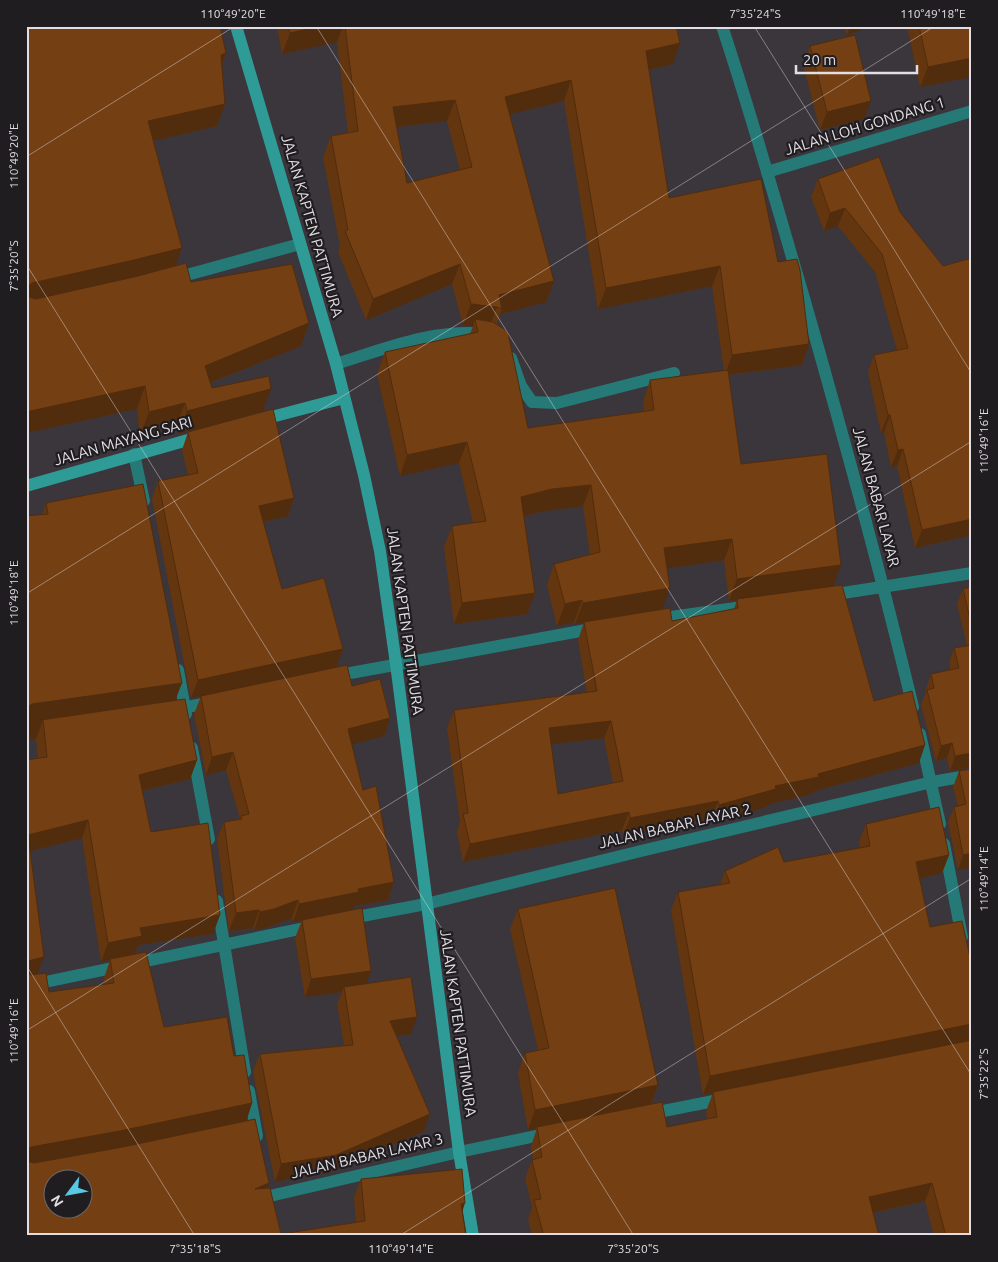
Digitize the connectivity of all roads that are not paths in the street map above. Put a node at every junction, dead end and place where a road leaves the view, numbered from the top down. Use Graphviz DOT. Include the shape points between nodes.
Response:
graph roads {
  1 [pos="236,26"];
  2 [pos="722,26"];
  3 [pos="972,111"];
  4 [pos="768,172"];
  5 [pos="300,244"];
  6 [pos="157,283"];
  7 [pos="494,338"];
  8 [pos="505,347"];
  9 [pos="336,364"];
  10 [pos="674,373"];
  11 [pos="344,398"];
  12 [pos="248,423"];
  13 [pos="210,434"];
  14 [pos="134,454"];
  15 [pos="26,486"];
  16 [pos="146,511"];
  17 [pos="972,573"];
  18 [pos="884,588"];
  19 [pos="815,597"];
  20 [pos="766,604"];
  21 [pos="648,620"];
  22 [pos="609,626"];
  23 [pos="176,661"];
  24 [pos="396,664"];
  25 [pos="320,679"];
  26 [pos="223,699"];
  27 [pos="185,708"];
  28 [pos="157,712"];
  29 [pos="972,775"];
  30 [pos="932,782"];
  31 [pos="210,850"];
  32 [pos="216,887"];
  33 [pos="426,904"];
  34 [pos="223,944"];
  35 [pos="964,946"];
  36 [pos="26,986"];
  37 [pos="740,1096"];
  38 [pos="633,1117"];
  39 [pos="565,1130"];
  40 [pos="259,1147"];
  41 [pos="459,1152"];
  42 [pos="274,1212"];
  43 [pos="473,1236"];
  1 -- 5 [label="main road, JALAN KAPTEN PATTIMURA"];
  2 -- 4 [label="street, JALAN BABAR LAYAR"];
  3 -- 4 [label="street, JALAN LOH GONDANG 1"];
  4 -- 18 [label="street, JALAN BABAR LAYAR"];
  5 -- 6 [label="street"];
  5 -- 9 [label="main road, JALAN KAPTEN PATTIMURA"];
  7 -- 9 [label="street" via="468,332 432,336"];
  8 -- 10 [label="street" via="521,386 532,402 557,403"];
  9 -- 11 [label="main road, JALAN KAPTEN PATTIMURA"];
  11 -- 12 [label="main road"];
  11 -- 24 [label="main road, JALAN KAPTEN PATTIMURA" via="380,551"];
  13 -- 14 [label="main road, JALAN MAYANG SARI"];
  14 -- 15 [label="main road, JALAN MAYANG SARI"];
  14 -- 16 [label="street"];
  17 -- 18 [label="street"];
  18 -- 19 [label="street"];
  18 -- 30 [label="street, JALAN BABAR LAYAR"];
  20 -- 21 [label="street"];
  22 -- 24 [label="street"];
  23 -- 27 [label="street"];
  24 -- 25 [label="street"];
  24 -- 33 [label="main road, JALAN KAPTEN PATTIMURA"];
  26 -- 27 [label="street"];
  27 -- 28 [label="street"];
  27 -- 31 [label="street"];
  29 -- 30 [label="street, JALAN BABAR LAYAR 2"];
  30 -- 33 [label="street, JALAN BABAR LAYAR 2"];
  30 -- 35 [label="street, JALAN BABAR LAYAR"];
  32 -- 34 [label="street"];
  33 -- 34 [label="street, JALAN BABAR LAYAR 2"];
  33 -- 41 [label="main road, JALAN KAPTEN PATTIMURA"];
  34 -- 36 [label="street, JALAN BABAR LAYAR 2"];
  34 -- 40 [label="street" via="250,1129"];
  37 -- 38 [label="street"];
  39 -- 41 [label="street, JALAN BABAR LAYAR 3"];
  41 -- 42 [label="street, JALAN BABAR LAYAR 3" via="269,1191"];
  41 -- 43 [label="main road, JALAN KAPTEN PATTIMURA"];
}
